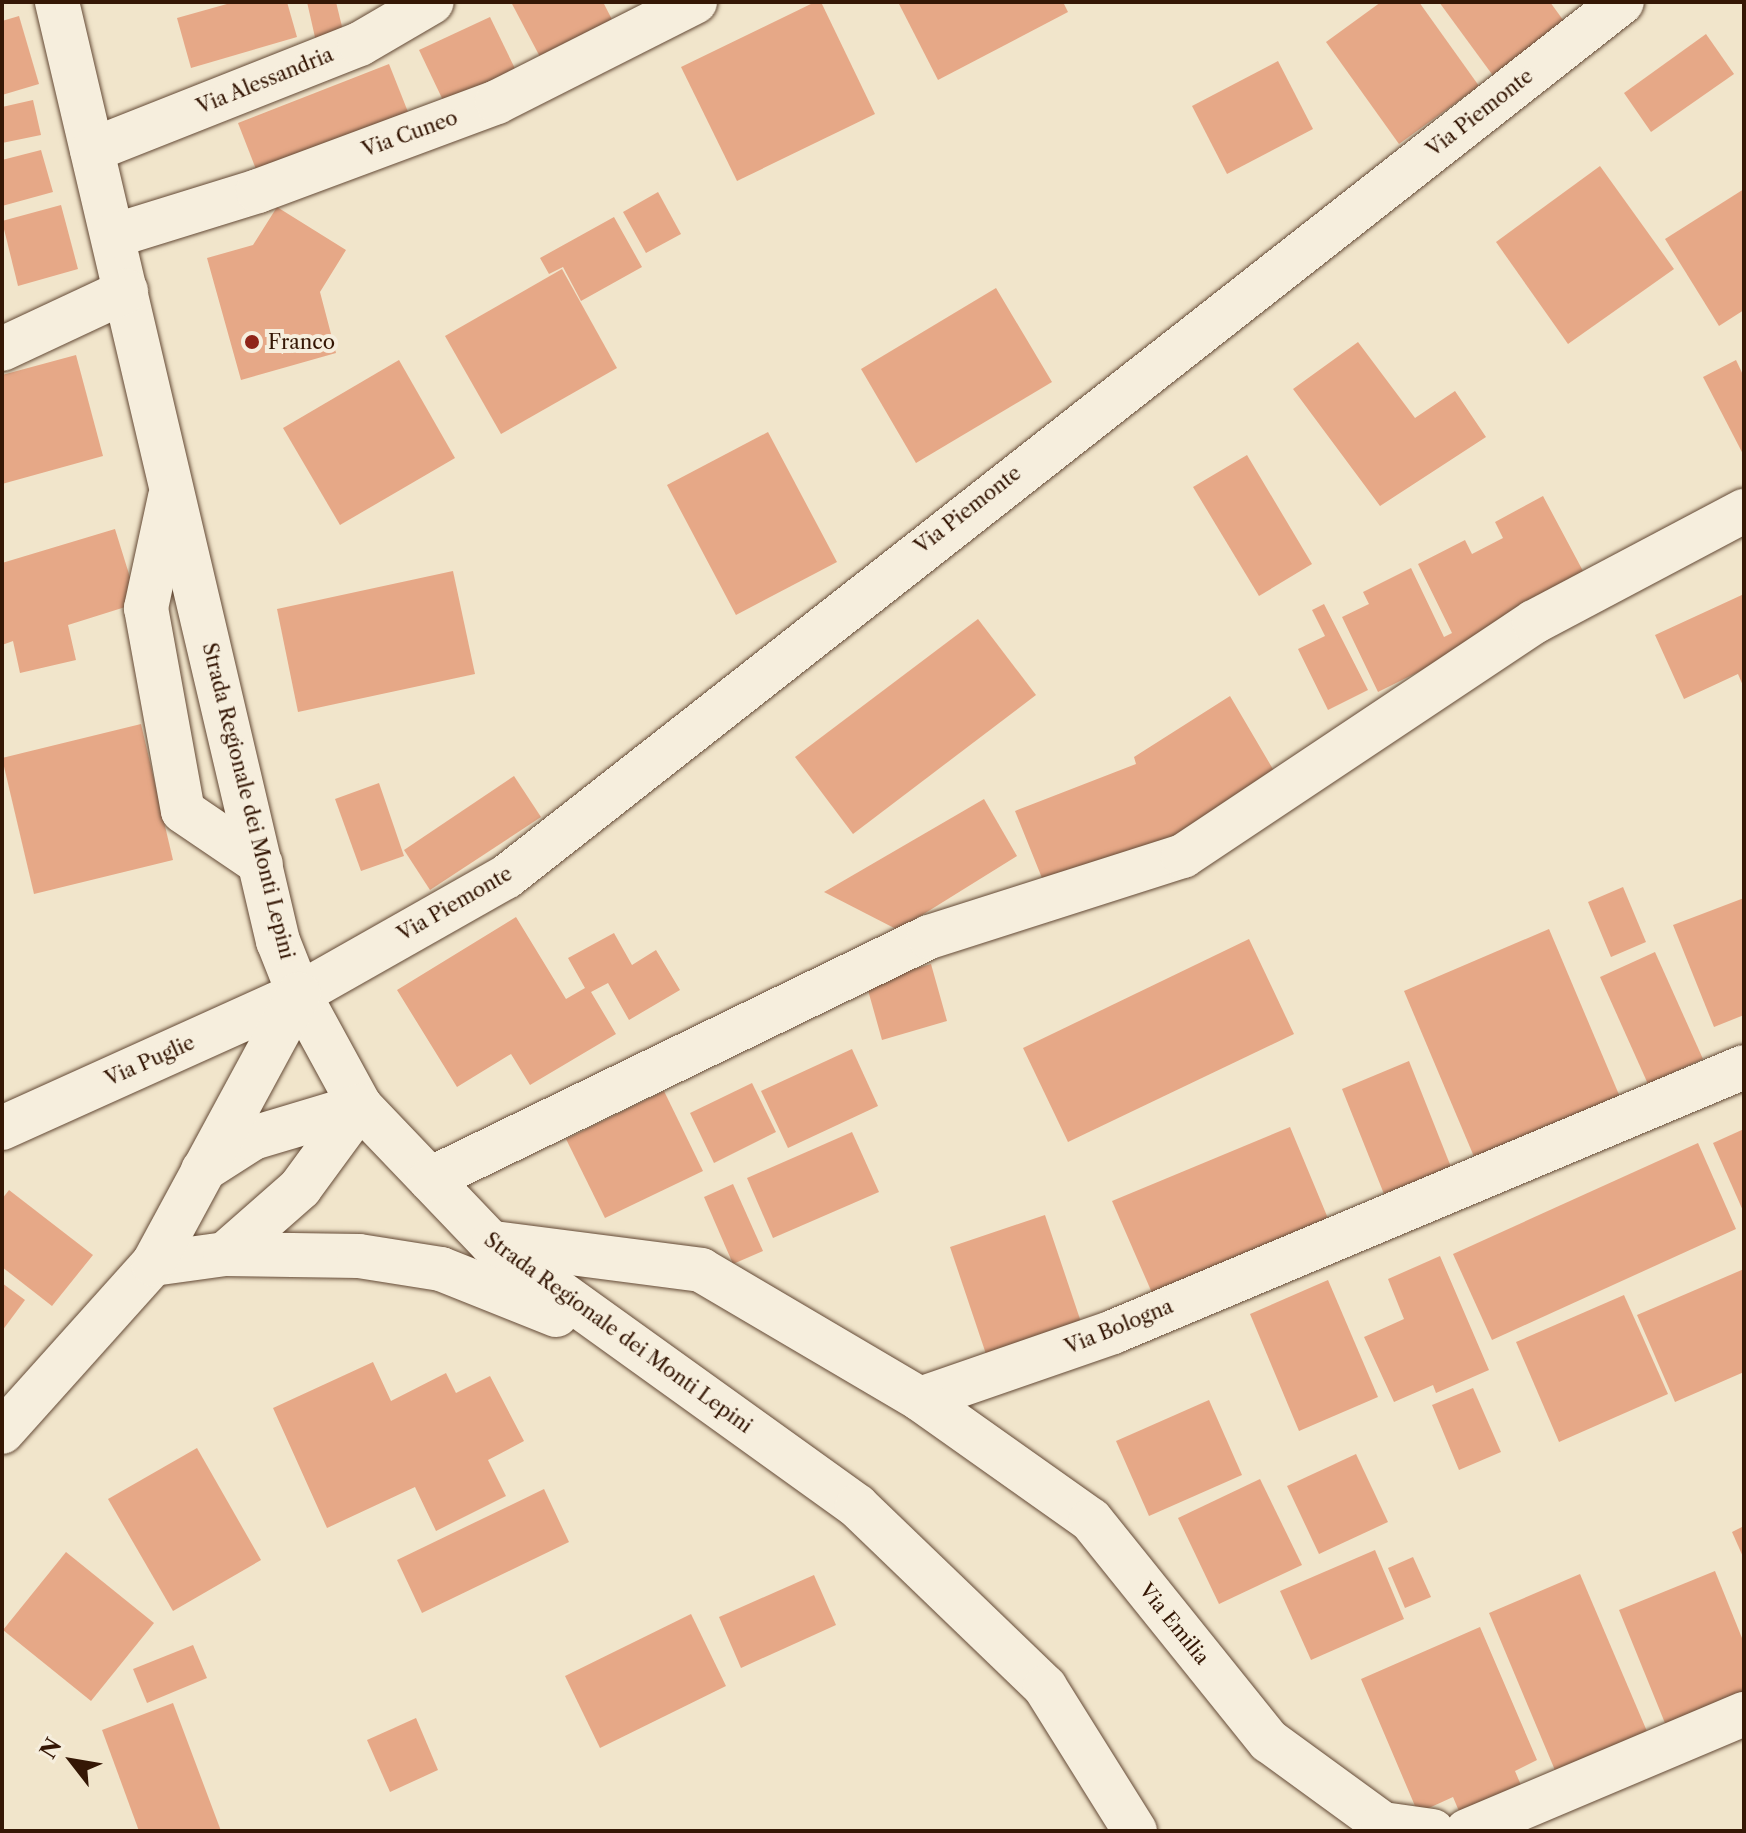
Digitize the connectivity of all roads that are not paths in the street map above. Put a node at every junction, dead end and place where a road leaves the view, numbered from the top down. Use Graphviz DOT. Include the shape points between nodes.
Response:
graph roads {
  1 [pos="57,2"];
  2 [pos="432,2"];
  3 [pos="695,2"];
  4 [pos="1622,2"];
  5 [pos="92,150"];
  6 [pos="113,236"];
  7 [pos="126,291"];
  8 [pos="2,349"];
  9 [pos="173,484"];
  10 [pos="1744,511"];
  11 [pos="261,864"];
  12 [pos="299,994"];
  13 [pos="1744,1067"];
  14 [pos="360,1106"];
  15 [pos="2,1128"];
  16 [pos="197,1174"];
  17 [pos="430,1179"];
  18 [pos="491,1243"];
  19 [pos="225,1254"];
  20 [pos="153,1264"];
  21 [pos="649,1359"];
  22 [pos="920,1399"];
  23 [pos="2,1432"];
  24 [pos="1744,1714"];
  25 [pos="1135,1831"];
  26 [pos="1433,1831"];
  27 [pos="1467,1831"];
  1 -- 5 [label="street, Strada Regionale dei Monti Lepini"];
  2 -- 5 [label="street, Via Alessandria" via="360,44"];
  3 -- 6 [label="street, Via Cuneo" via="497,102 258,191"];
  4 -- 12 [label="street, Via Piemonte" via="506,877"];
  5 -- 6 [label="street, Strada Regionale dei Monti Lepini"];
  6 -- 7 [label="street, Strada Regionale dei Monti Lepini"];
  7 -- 8 [label="street"];
  7 -- 9 [label="street, Strada Regionale dei Monti Lepini"];
  9 -- 11 [label="street, Strada Regionale dei Monti Lepini"];
  9 -- 11 [label="street" via="146,608 183,811"];
  10 -- 17 [label="street" via="1534,622 1183,856 929,937"];
  11 -- 12 [label="street, Strada Regionale dei Monti Lepini" via="278,941"];
  12 -- 14 [label="street, Strada Regionale dei Monti Lepini"];
  12 -- 15 [label="street, Via Puglie"];
  12 -- 16 [label="street"];
  13 -- 22 [label="street, Via Bologna" via="1113,1332"];
  14 -- 16 [label="street" via="253,1138"];
  14 -- 17 [label="street, Strada Regionale dei Monti Lepini"];
  14 -- 19 [label="street" via="300,1188"];
  16 -- 20 [label="street"];
  17 -- 18 [label="street, Strada Regionale dei Monti Lepini"];
  18 -- 21 [label="street, Strada Regionale dei Monti Lepini"];
  18 -- 22 [label="street" via="701,1270"];
  19 -- 20 [label="street"];
  19 -- 21 [label="street" via="359,1256 441,1269 504,1290"];
  20 -- 23 [label="street"];
  21 -- 25 [label="street, Strada Regionale dei Monti Lepini" via="857,1506 1045,1687"];
  22 -- 26 [label="street, Via Emilia" via="1091,1520 1269,1741 1383,1824"];
  24 -- 27 [label="street"];
}
